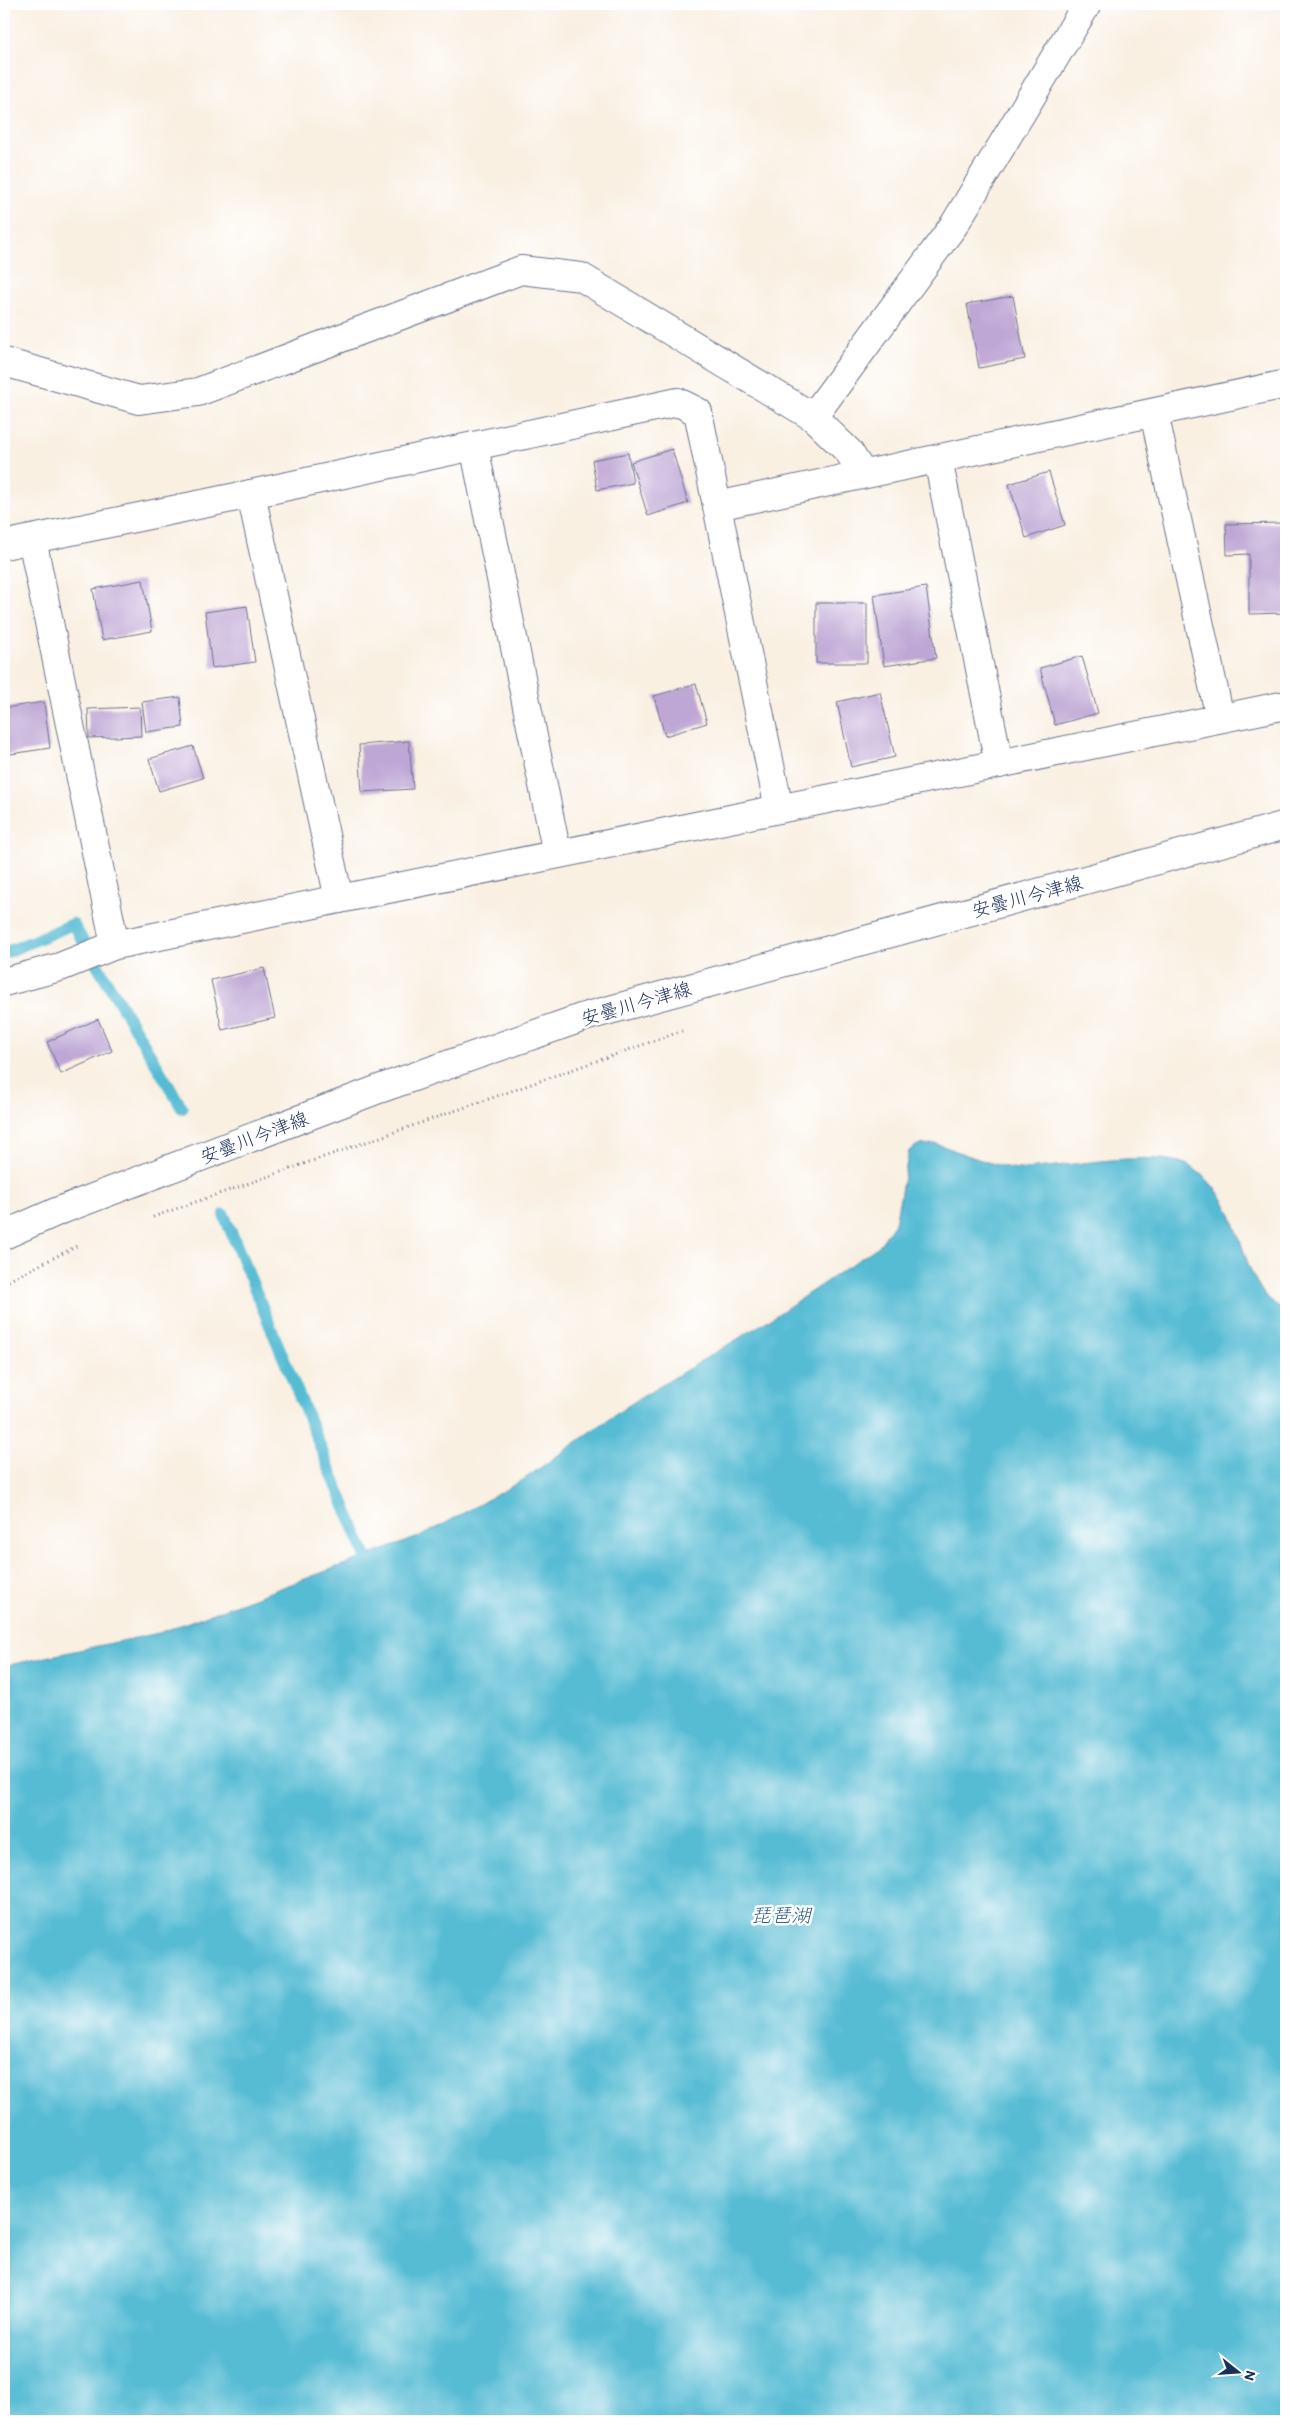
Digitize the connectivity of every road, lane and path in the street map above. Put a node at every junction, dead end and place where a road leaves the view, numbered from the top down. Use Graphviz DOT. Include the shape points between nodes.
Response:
graph roads {
  1 [pos="1087,4"];
  2 [pos="4,362"];
  3 [pos="1286,384"];
  4 [pos="1154,413"];
  5 [pos="813,417"];
  6 [pos="474,446"];
  7 [pos="938,459"];
  8 [pos="863,474"];
  9 [pos="251,494"];
  10 [pos="718,506"];
  11 [pos="32,539"];
  12 [pos="4,545"];
  13 [pos="1286,705"];
  14 [pos="1220,718"];
  15 [pos="999,764"];
  16 [pos="779,809"];
  17 [pos="1286,825"];
  18 [pos="557,854"];
  19 [pos="339,899"];
  20 [pos="110,947"];
  21 [pos="4,982"];
  22 [pos="687,1029"];
  23 [pos="146,1220"];
  24 [pos="4,1234"];
  25 [pos="81,1244"];
  26 [pos="4,1283"];
  1 -- 5 [label="street" via="954,225"];
  2 -- 5 [label="street" via="139,400 198,392 521,270 581,277"];
  3 -- 4 [label="street"];
  4 -- 7 [label="street"];
  4 -- 14 [label="street"];
  5 -- 8 [label="street" via="849,452"];
  6 -- 9 [label="street"];
  6 -- 10 [label="street" via="678,402 698,412"];
  6 -- 18 [label="street"];
  7 -- 8 [label="street"];
  7 -- 15 [label="street"];
  8 -- 10 [label="street"];
  9 -- 11 [label="street"];
  9 -- 19 [label="street"];
  10 -- 16 [label="street"];
  11 -- 12 [label="street"];
  11 -- 20 [label="street"];
  13 -- 14 [label="street"];
  14 -- 15 [label="street"];
  15 -- 16 [label="street"];
  16 -- 18 [label="street"];
  17 -- 24 [label="street, 安曇川今津線" via="584,1017 379,1089"];
  18 -- 19 [label="street"];
  19 -- 20 [label="street"];
  20 -- 21 [label="street" via="60,967"];
  22 -- 23 [label="path"];
  25 -- 26 [label="path"];
}
